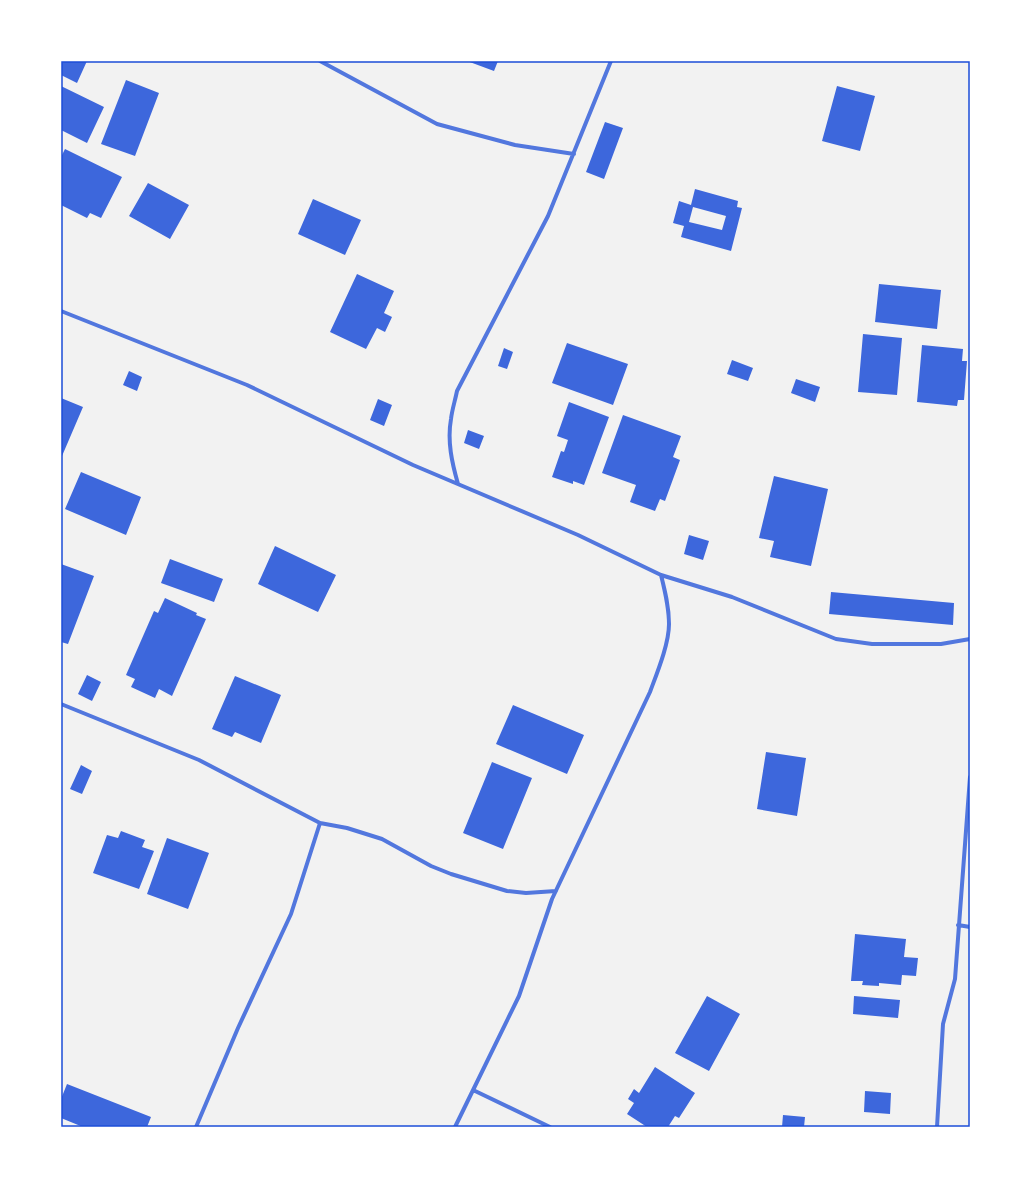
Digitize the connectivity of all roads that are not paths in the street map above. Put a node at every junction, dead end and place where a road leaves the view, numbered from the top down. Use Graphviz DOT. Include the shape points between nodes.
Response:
graph roads {
  1 [pos="320,61"];
  2 [pos="611,61"];
  3 [pos="574,154"];
  4 [pos="61,311"];
  5 [pos="458,484"];
  6 [pos="661,575"];
  7 [pos="970,639"];
  8 [pos="61,704"];
  9 [pos="970,777"];
  10 [pos="320,823"];
  11 [pos="556,891"];
  12 [pos="958,925"];
  13 [pos="970,927"];
  14 [pos="473,1090"];
  15 [pos="196,1127"];
  16 [pos="455,1127"];
  17 [pos="550,1127"];
  18 [pos="937,1127"];
  1 -- 3 [label="street" via="437,124 515,145"];
  2 -- 3 [label="street"];
  3 -- 5 [label="street" via="548,216 457,391 450,420 450,445"];
  4 -- 5 [label="street" via="247,385 413,466"];
  5 -- 6 [label="street" via="578,535"];
  6 -- 7 [label="street" via="732,597 836,639 872,644 942,644"];
  6 -- 11 [label="street" via="667,599 669,625 662,656 650,692"];
  8 -- 10 [label="street" via="199,760"];
  9 -- 12 [label="street"];
  10 -- 11 [label="street" via="382,839 431,866 507,891"];
  10 -- 15 [label="street" via="292,914 238,1028"];
  11 -- 14 [label="street" via="519,996"];
  12 -- 13 [label="street"];
  12 -- 18 [label="street" via="955,979 943,1024"];
  14 -- 16 [label="street"];
  14 -- 17 [label="street"];
}
